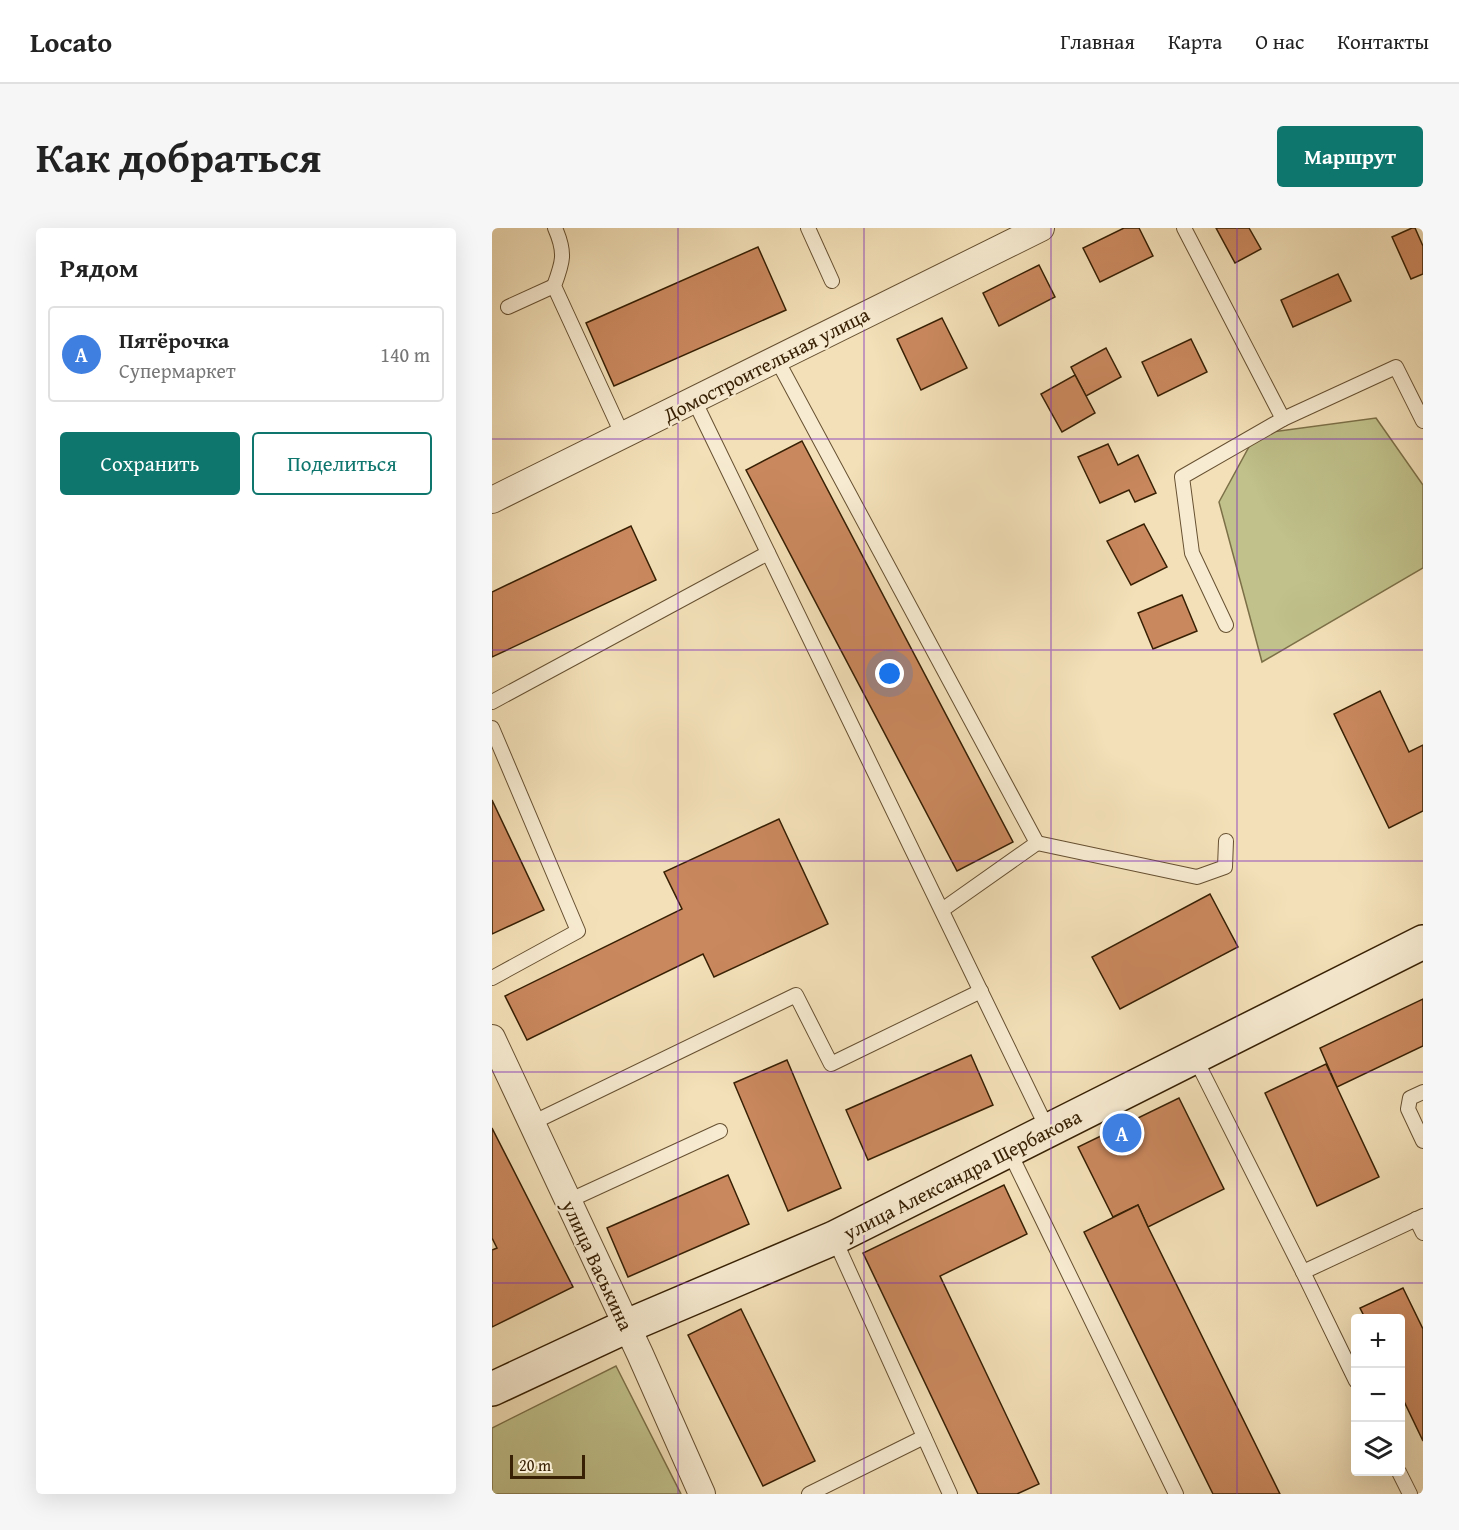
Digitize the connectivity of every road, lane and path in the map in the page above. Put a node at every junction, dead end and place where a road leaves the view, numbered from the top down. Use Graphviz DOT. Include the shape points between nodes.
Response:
graph roads {
  1 [pos="555,228"];
  2 [pos="808,228"];
  3 [pos="1041,228"];
  4 [pos="1184,228"];
  5 [pos="832,281"];
  6 [pos="554,286"];
  7 [pos="508,308"];
  8 [pos="776,358"];
  9 [pos="694,400"];
  10 [pos="1283,419"];
  11 [pos="1423,420"];
  12 [pos="623,436"];
  13 [pos="492,500"];
  14 [pos="768,553"];
  15 [pos="1226,625"];
  16 [pos="492,702"];
  17 [pos="492,728"];
  18 [pos="1226,841"];
  19 [pos="1037,843"];
  20 [pos="942,910"];
  21 [pos="1423,942"];
  22 [pos="492,978"];
  23 [pos="981,990"];
  24 [pos="492,1038"];
  25 [pos="1194,1056"];
  26 [pos="502,1088"];
  27 [pos="1423,1092"];
  28 [pos="532,1123"];
  29 [pos="720,1131"];
  30 [pos="1049,1131"];
  31 [pos="1423,1141"];
  32 [pos="1009,1150"];
  33 [pos="568,1201"];
  34 [pos="1420,1218"];
  35 [pos="1423,1233"];
  36 [pos="834,1238"];
  37 [pos="1303,1272"];
  38 [pos="627,1326"];
  39 [pos="1351,1371"];
  40 [pos="492,1389"];
  41 [pos="924,1437"];
  42 [pos="1401,1476"];
  43 [pos="702,1494"];
  44 [pos="809,1494"];
  45 [pos="950,1494"];
  46 [pos="1176,1494"];
  47 [pos="1410,1494"];
  1 -- 6 [label="lane" via="563,256"];
  2 -- 5 [label="lane"];
  3 -- 8 [label="street, Домостроительная улица"];
  4 -- 10 [label="lane"];
  6 -- 7 [label="lane"];
  6 -- 12 [label="lane"];
  8 -- 9 [label="street, Домостроительная улица"];
  8 -- 19 [label="lane"];
  9 -- 12 [label="street, Домостроительная улица"];
  9 -- 14 [label="lane"];
  10 -- 11 [label="lane" via="1396,367"];
  10 -- 15 [label="lane" via="1182,477 1192,553"];
  12 -- 13 [label="street, Домостроительная улица"];
  14 -- 16 [label="lane"];
  14 -- 20 [label="lane"];
  17 -- 22 [label="lane" via="579,931"];
  18 -- 19 [label="lane" via="1225,867 1197,877"];
  19 -- 20 [label="lane"];
  20 -- 23 [label="lane"];
  21 -- 25 [label="street, улица Александра Щербакова"];
  23 -- 28 [label="lane" via="831,1064 796,995"];
  23 -- 30 [label="lane"];
  24 -- 26 [label="street, улица Васькина"];
  25 -- 30 [label="street, улица Александра Щербакова"];
  25 -- 37 [label="lane"];
  26 -- 28 [label="street, улица Васькина"];
  27 -- 31 [label="lane" via="1410,1098 1408,1109"];
  28 -- 33 [label="street, улица Васькина"];
  29 -- 33 [label="lane"];
  30 -- 32 [label="street, улица Александра Щербакова"];
  32 -- 36 [label="street, улица Александра Щербакова"];
  32 -- 46 [label="lane"];
  33 -- 38 [label="street, улица Васькина"];
  34 -- 35 [label="lane"];
  34 -- 37 [label="lane"];
  36 -- 38 [label="street, улица Александра Щербакова"];
  36 -- 41 [label="lane"];
  37 -- 39 [label="lane"];
  38 -- 40 [label="street, улица Александра Щербакова"];
  38 -- 43 [label="street, улица Васькина"];
  41 -- 44 [label="lane"];
  41 -- 45 [label="lane"];
  42 -- 47 [label="lane"];
}
